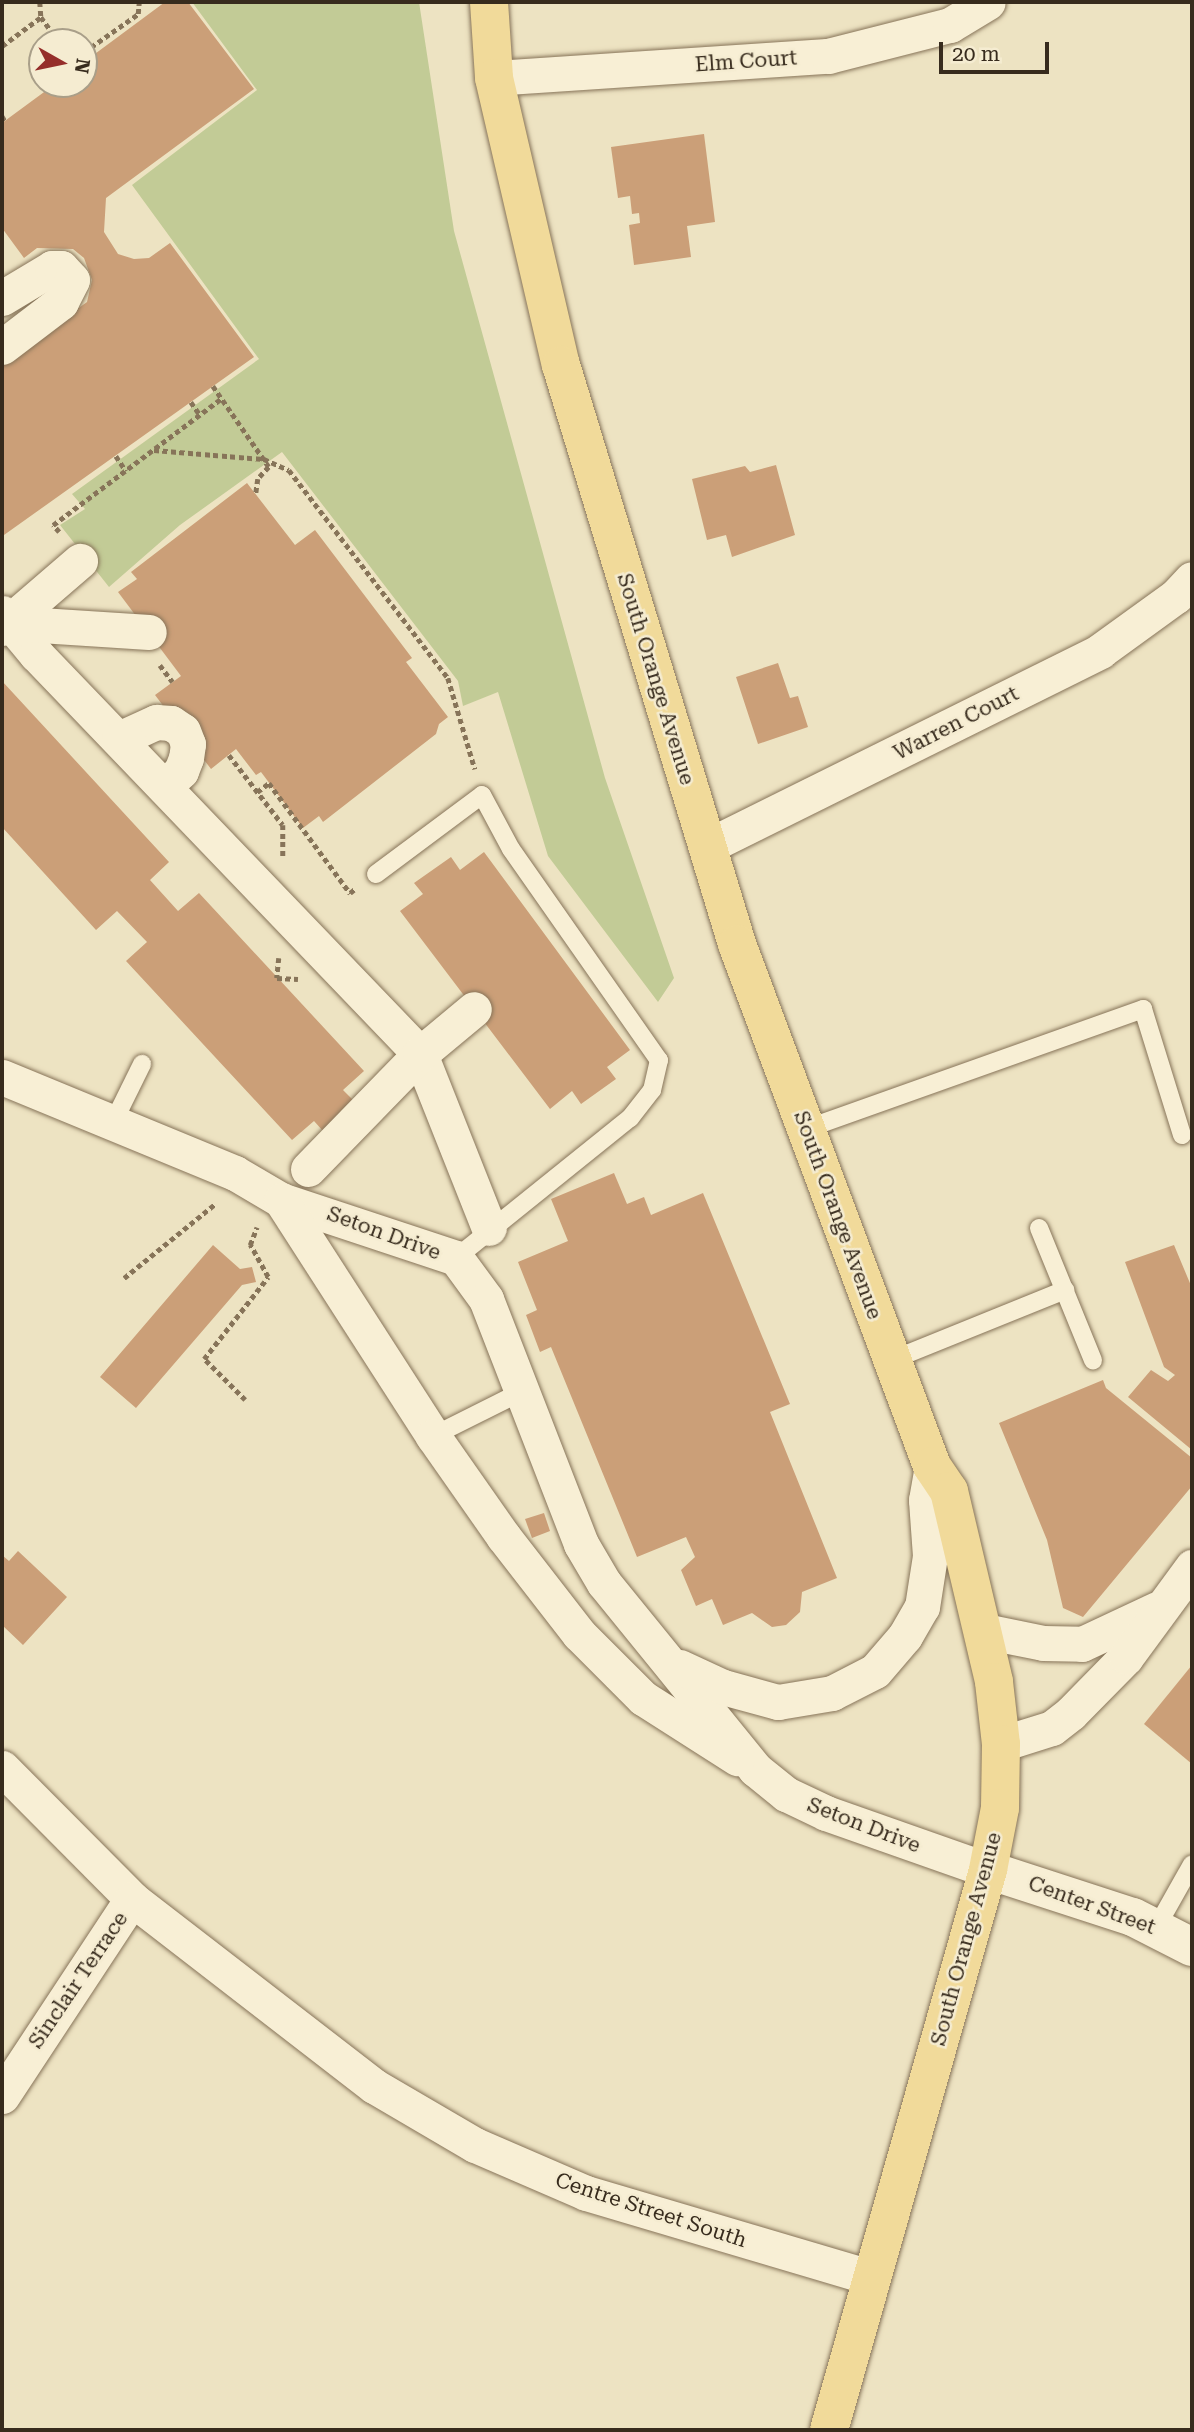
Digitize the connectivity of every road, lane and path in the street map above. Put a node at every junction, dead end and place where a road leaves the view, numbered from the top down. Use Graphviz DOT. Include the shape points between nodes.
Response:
graph roads {
  1 [pos="40,2"];
  2 [pos="139,2"];
  3 [pos="489,2"];
  4 [pos="988,2"];
  5 [pos="41,17"];
  6 [pos="129,20"];
  7 [pos="133,26"];
  8 [pos="49,28"];
  9 [pos="98,42"];
  10 [pos="2,46"];
  11 [pos="494,78"];
  12 [pos="2,298"];
  13 [pos="2,347"];
  14 [pos="213,386"];
  15 [pos="221,398"];
  16 [pos="191,402"];
  17 [pos="200,415"];
  18 [pos="154,450"];
  19 [pos="116,456"];
  20 [pos="264,459"];
  21 [pos="126,471"];
  22 [pos="256,493"];
  23 [pos="80,561"];
  24 [pos="1192,579"];
  25 [pos="4,621"];
  26 [pos="141,631"];
  27 [pos="173,682"];
  28 [pos="119,739"];
  29 [pos="164,787"];
  30 [pos="257,792"];
  31 [pos="482,795"];
  32 [pos="706,847"];
  33 [pos="376,874"];
  34 [pos="474,1009"];
  35 [pos="420,1054"];
  36 [pos="142,1065"];
  37 [pos="2,1077"];
  38 [pos="113,1123"];
  39 [pos="806,1129"];
  40 [pos="1182,1135"];
  41 [pos="309,1169"];
  42 [pos="224,1197"];
  43 [pos="270,1211"];
  44 [pos="489,1228"];
  45 [pos="1040,1228"];
  46 [pos="456,1258"];
  47 [pos="124,1278"];
  48 [pos="1065,1290"];
  49 [pos="892,1360"];
  50 [pos="1093,1360"];
  51 [pos="521,1392"];
  52 [pos="245,1399"];
  53 [pos="433,1436"];
  54 [pos="932,1466"];
  55 [pos="1192,1567"];
  56 [pos="1160,1607"];
  57 [pos="984,1631"];
  58 [pos="672,1663"];
  59 [pos="1001,1744"];
  60 [pos="2,1768"];
  61 [pos="755,1769"];
  62 [pos="1192,1864"];
  63 [pos="988,1870"];
  64 [pos="132,1899"];
  65 [pos="1156,1928"];
  66 [pos="1192,1947"];
  67 [pos="2,2096"];
  68 [pos="873,2278"];
  69 [pos="830,2430"];
  1 -- 5 [label="path"];
  2 -- 6 [label="path" via="138,14"];
  3 -- 11 [label="main road, South Orange Avenue"];
  4 -- 11 [label="street, Elm Court" via="950,25 828,56"];
  5 -- 8 [label="path"];
  5 -- 10 [label="path"];
  6 -- 7 [label="path"];
  6 -- 9 [label="path"];
  11 -- 32 [label="main road, South Orange Avenue" via="561,365"];
  12 -- 13 [label="street" via="52,268 61,268 72,280 61,302"];
  14 -- 15 [label="path"];
  15 -- 17 [label="path"];
  15 -- 20 [label="path"];
  16 -- 17 [label="path"];
  17 -- 18 [label="path"];
  18 -- 20 [label="path"];
  18 -- 21 [label="path"];
  19 -- 21 [label="path"];
  20 -- 22 [label="path" via="269,467 258,479"];
  20 -- 31 [label="path" via="289,470 449,678"];
  21 -- 23 [label="path" via="53,525"];
  23 -- 25 [label="street"];
  24 -- 32 [label="street, Warren Court" via="1176,596 1100,651"];
  25 -- 26 [label="street"];
  25 -- 28 [label="street"];
  26 -- 27 [label="path"];
  28 -- 29 [label="street"];
  28 -- 29 [label="street" via="156,722 172,723 183,732 188,744 186,758 181,771"];
  29 -- 35 [label="street"];
  30 -- 33 [label="path" via="269,782 350,893"];
  31 -- 33 [label="lane"];
  31 -- 44 [label="lane" via="511,849 659,1060 652,1090 630,1118 586,1157"];
  32 -- 39 [label="main road, South Orange Avenue"];
  34 -- 35 [label="street"];
  35 -- 41 [label="street"];
  35 -- 44 [label="street"];
  36 -- 38 [label="lane"];
  37 -- 38 [label="street, Seton Drive"];
  38 -- 43 [label="street, Seton Drive" via="234,1173"];
  39 -- 40 [label="lane" via="1143,1009"];
  39 -- 49 [label="main road, South Orange Avenue"];
  42 -- 47 [label="path"];
  43 -- 46 [label="street, Seton Drive"];
  43 -- 52 [label="path" via="250,1245 268,1277 204,1359"];
  43 -- 53 [label="street"];
  44 -- 46 [label="lane"];
  45 -- 48 [label="lane"];
  46 -- 51 [label="street, Seton Drive" via="486,1299"];
  48 -- 49 [label="lane"];
  48 -- 50 [label="lane"];
  49 -- 54 [label="main road, South Orange Avenue"];
  51 -- 53 [label="lane"];
  51 -- 58 [label="street, Seton Drive" via="581,1544 604,1583"];
  53 -- 61 [label="street" via="579,1633 643,1699"];
  54 -- 57 [label="main road, South Orange Avenue" via="949,1491"];
  54 -- 58 [label="street, Seton Drive" via="926,1500 930,1556 922,1607 875,1671 832,1693 779,1702 723,1687"];
  55 -- 56 [label="street"];
  56 -- 57 [label="street" via="1082,1644 1043,1643"];
  56 -- 59 [label="street" via="1126,1657 1071,1713 1052,1728"];
  57 -- 59 [label="main road, South Orange Avenue"];
  58 -- 61 [label="street, Seton Drive"];
  59 -- 63 [label="main road, South Orange Avenue" via="1000,1808"];
  60 -- 64 [label="street, Centre Street South"];
  61 -- 63 [label="street, Seton Drive" via="786,1794 826,1813"];
  62 -- 65 [label="lane"];
  63 -- 65 [label="main road, Center Street" via="1055,1889"];
  63 -- 68 [label="main road, South Orange Avenue"];
  64 -- 67 [label="street, Sinclair Terrace"];
  64 -- 68 [label="street, Centre Street South" via="374,2086 475,2145 586,2193"];
  65 -- 66 [label="main road, Center Street"];
  68 -- 69 [label="main road, South Orange Avenue"];
}
